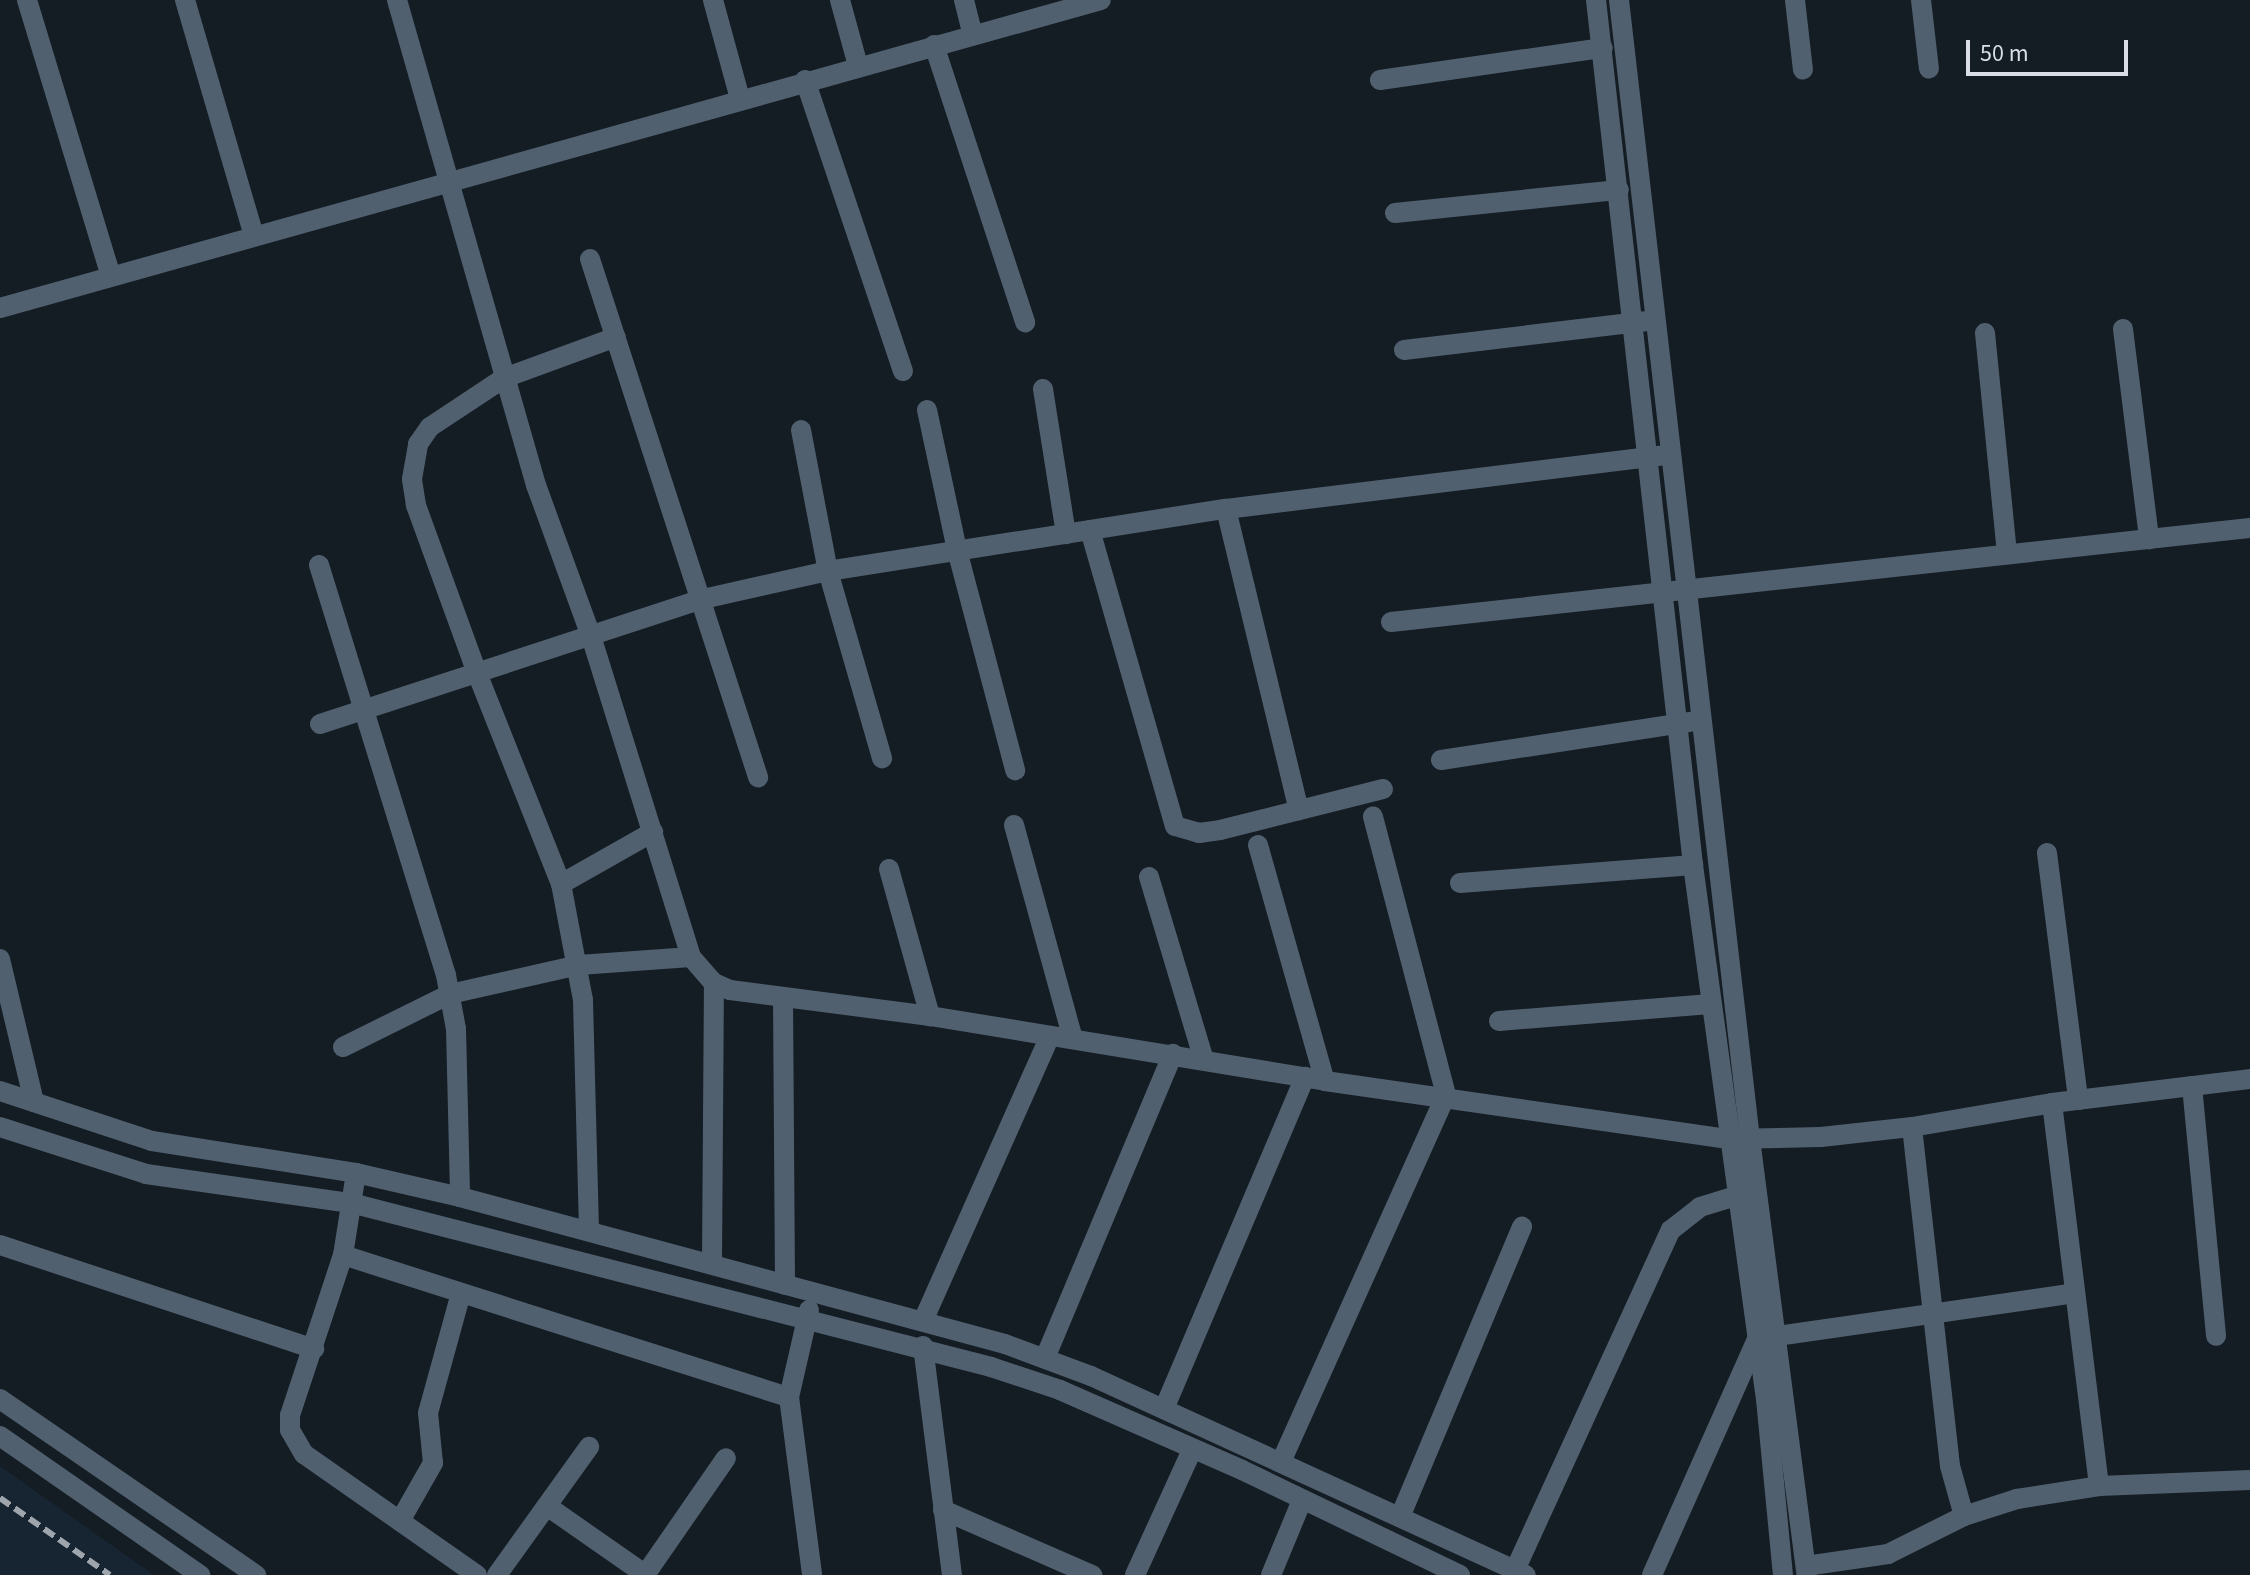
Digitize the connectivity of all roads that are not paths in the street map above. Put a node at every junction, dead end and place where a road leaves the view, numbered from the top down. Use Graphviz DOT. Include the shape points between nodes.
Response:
graph roads {
  1 [pos="27,0"];
  2 [pos="185,0"];
  3 [pos="397,0"];
  4 [pos="713,0"];
  5 [pos="840,0"];
  6 [pos="964,0"];
  7 [pos="1100,0"];
  8 [pos="1596,0"];
  9 [pos="1619,0"];
  10 [pos="1795,0"];
  11 [pos="1921,0"];
  12 [pos="973,35"];
  13 [pos="934,45"];
  14 [pos="1603,48"];
  15 [pos="858,66"];
  16 [pos="1929,69"];
  17 [pos="1803,70"];
  18 [pos="805,80"];
  19 [pos="1380,80"];
  20 [pos="740,99"];
  21 [pos="452,179"];
  22 [pos="1619,190"];
  23 [pos="1395,213"];
  24 [pos="254,236"];
  25 [pos="590,259"];
  26 [pos="111,277"];
  27 [pos="0,308"];
  28 [pos="1656,319"];
  29 [pos="1025,322"];
  30 [pos="1633,323"];
  31 [pos="2123,329"];
  32 [pos="1985,333"];
  33 [pos="616,337"];
  34 [pos="1404,350"];
  35 [pos="903,371"];
  36 [pos="504,378"];
  37 [pos="1043,389"];
  38 [pos="927,410"];
  39 [pos="801,430"];
  40 [pos="1671,455"];
  41 [pos="1648,457"];
  42 [pos="1226,509"];
  43 [pos="2250,528"];
  44 [pos="1090,530"];
  45 [pos="1066,534"];
  46 [pos="2149,539"];
  47 [pos="957,550"];
  48 [pos="2007,554"];
  49 [pos="319,565"];
  50 [pos="828,571"];
  51 [pos="1687,590"];
  52 [pos="1663,593"];
  53 [pos="703,599"];
  54 [pos="1391,622"];
  55 [pos="591,636"];
  56 [pos="477,673"];
  57 [pos="365,710"];
  58 [pos="1701,720"];
  59 [pos="320,724"];
  60 [pos="1676,724"];
  61 [pos="882,758"];
  62 [pos="1441,760"];
  63 [pos="1015,770"];
  64 [pos="758,777"];
  65 [pos="1383,789"];
  66 [pos="1299,810"];
  67 [pos="1373,816"];
  68 [pos="1014,825"];
  69 [pos="653,832"];
  70 [pos="1258,845"];
  71 [pos="2047,853"];
  72 [pos="1693,865"];
  73 [pos="889,869"];
  74 [pos="1149,877"];
  75 [pos="1460,883"];
  76 [pos="561,884"];
  77 [pos="691,957"];
  78 [pos="0,959"];
  79 [pos="579,965"];
  80 [pos="714,983"];
  81 [pos="450,994"];
  82 [pos="783,997"];
  83 [pos="1710,1004"];
  84 [pos="930,1016"];
  85 [pos="1499,1021"];
  86 [pos="1050,1036"];
  87 [pos="1073,1039"];
  88 [pos="343,1047"];
  89 [pos="1173,1054"];
  90 [pos="1204,1060"];
  91 [pos="1315,1079"];
  92 [pos="2250,1079"];
  93 [pos="2192,1086"];
  94 [pos="0,1091"];
  95 [pos="1446,1095"];
  96 [pos="2078,1100"];
  97 [pos="34,1102"];
  98 [pos="2052,1103"];
  99 [pos="0,1127"];
  100 [pos="1912,1127"];
  101 [pos="1727,1139"];
  102 [pos="1750,1139"];
  103 [pos="356,1173"];
  104 [pos="1736,1196"];
  105 [pos="460,1197"];
  106 [pos="351,1203"];
  107 [pos="1522,1227"];
  108 [pos="589,1230"];
  109 [pos="0,1245"];
  110 [pos="343,1255"];
  111 [pos="712,1263"];
  112 [pos="785,1285"];
  113 [pos="461,1293"];
  114 [pos="2075,1293"];
  115 [pos="813,1295"];
  116 [pos="1933,1313"];
  117 [pos="923,1321"];
  118 [pos="806,1323"];
  119 [pos="1778,1336"];
  120 [pos="2216,1336"];
  121 [pos="1757,1339"];
  122 [pos="923,1346"];
  123 [pos="314,1349"];
  124 [pos="1045,1358"];
  125 [pos="789,1397"];
  126 [pos="0,1399"];
  127 [pos="1164,1409"];
  128 [pos="0,1436"];
  129 [pos="589,1447"];
  130 [pos="1192,1450"];
  131 [pos="726,1458"];
  132 [pos="1281,1462"];
  133 [pos="2250,1480"];
  134 [pos="2099,1486"];
  135 [pos="1302,1500"];
  136 [pos="547,1506"];
  137 [pos="943,1510"];
  138 [pos="1964,1516"];
  139 [pos="1400,1517"];
  140 [pos="400,1521"];
  141 [pos="806,1569"];
  142 [pos="1807,1571"];
  143 [pos="1520,1572"];
  144 [pos="200,1575"];
  145 [pos="256,1575"];
  146 [pos="477,1575"];
  147 [pos="497,1575"];
  148 [pos="645,1575"];
  149 [pos="952,1575"];
  150 [pos="1092,1575"];
  151 [pos="1135,1575"];
  152 [pos="1271,1575"];
  153 [pos="1460,1575"];
  154 [pos="1652,1575"];
  155 [pos="1783,1575"];
  1 -- 26 [label="street"];
  2 -- 24 [label="street"];
  3 -- 21 [label="street"];
  4 -- 20 [label="street"];
  5 -- 15 [label="street"];
  6 -- 12 [label="street"];
  7 -- 12 [label="street"];
  8 -- 14 [label="street"];
  9 -- 28 [label="street"];
  10 -- 17 [label="street"];
  11 -- 16 [label="street"];
  12 -- 13 [label="street"];
  13 -- 15 [label="street"];
  13 -- 29 [label="street"];
  14 -- 19 [label="street"];
  14 -- 22 [label="street"];
  15 -- 18 [label="street"];
  18 -- 20 [label="street"];
  18 -- 35 [label="street"];
  20 -- 21 [label="street"];
  21 -- 24 [label="street"];
  21 -- 36 [label="street"];
  22 -- 23 [label="street"];
  22 -- 30 [label="street"];
  24 -- 26 [label="street"];
  25 -- 33 [label="street"];
  26 -- 27 [label="street"];
  28 -- 30 [label="street"];
  28 -- 40 [label="street"];
  30 -- 34 [label="street"];
  30 -- 41 [label="street"];
  31 -- 46 [label="street"];
  32 -- 48 [label="street"];
  33 -- 36 [label="street"];
  33 -- 53 [label="street"];
  36 -- 55 [label="street"];
  36 -- 56 [label="street" via="430,427 418,444 412,479 416,505"];
  37 -- 45 [label="street"];
  38 -- 47 [label="street"];
  39 -- 50 [label="street"];
  40 -- 41 [label="street"];
  40 -- 51 [label="street"];
  41 -- 42 [label="street"];
  41 -- 52 [label="street"];
  42 -- 44 [label="street"];
  42 -- 66 [label="street"];
  43 -- 46 [label="street"];
  44 -- 45 [label="street"];
  44 -- 66 [label="street" via="1175,826 1199,833"];
  45 -- 47 [label="street"];
  46 -- 48 [label="street"];
  47 -- 50 [label="street"];
  47 -- 63 [label="street"];
  48 -- 51 [label="street"];
  49 -- 57 [label="street"];
  50 -- 53 [label="street"];
  50 -- 61 [label="street"];
  51 -- 52 [label="street"];
  51 -- 58 [label="street"];
  52 -- 54 [label="street"];
  52 -- 60 [label="street"];
  53 -- 55 [label="street"];
  53 -- 64 [label="street"];
  55 -- 56 [label="street"];
  55 -- 69 [label="street"];
  56 -- 57 [label="street"];
  56 -- 76 [label="street"];
  57 -- 59 [label="street"];
  57 -- 81 [label="street"];
  58 -- 60 [label="street"];
  58 -- 102 [label="street"];
  60 -- 62 [label="street"];
  60 -- 72 [label="street"];
  65 -- 66 [label="street"];
  67 -- 95 [label="street"];
  68 -- 87 [label="street"];
  69 -- 76 [label="street"];
  69 -- 77 [label="street"];
  70 -- 91 [label="street"];
  71 -- 96 [label="street"];
  72 -- 75 [label="street"];
  72 -- 83 [label="street"];
  73 -- 84 [label="street"];
  74 -- 90 [label="street"];
  76 -- 79 [label="street"];
  77 -- 79 [label="street"];
  77 -- 80 [label="street"];
  78 -- 97 [label="street"];
  79 -- 81 [label="street"];
  79 -- 108 [label="street"];
  80 -- 82 [label="street"];
  80 -- 111 [label="street"];
  81 -- 88 [label="street"];
  81 -- 105 [label="street" via="456,1029"];
  82 -- 84 [label="street"];
  82 -- 112 [label="street"];
  83 -- 85 [label="street"];
  83 -- 101 [label="street"];
  84 -- 86 [label="street"];
  86 -- 87 [label="street"];
  86 -- 117 [label="street"];
  87 -- 89 [label="street"];
  89 -- 90 [label="street"];
  89 -- 124 [label="street"];
  90 -- 91 [label="street"];
  91 -- 95 [label="street"];
  91 -- 127 [label="street"];
  92 -- 93 [label="street"];
  93 -- 96 [label="street"];
  93 -- 120 [label="street"];
  94 -- 97 [label="street"];
  95 -- 101 [label="street"];
  95 -- 132 [label="street"];
  96 -- 98 [label="street"];
  97 -- 103 [label="street" via="152,1141"];
  98 -- 100 [label="street"];
  98 -- 114 [label="street"];
  99 -- 106 [label="street" via="146,1174"];
  100 -- 102 [label="street"];
  100 -- 116 [label="street"];
  101 -- 102 [label="street"];
  101 -- 104 [label="street"];
  102 -- 119 [label="street"];
  103 -- 105 [label="street"];
  103 -- 106 [label="street"];
  104 -- 121 [label="street"];
  104 -- 143 [label="street" via="1700,1207 1671,1230"];
  105 -- 108 [label="street"];
  106 -- 110 [label="street"];
  106 -- 118 [label="street"];
  107 -- 139 [label="street"];
  108 -- 111 [label="street"];
  109 -- 123 [label="street"];
  110 -- 113 [label="street"];
  110 -- 123 [label="street"];
  111 -- 112 [label="street"];
  112 -- 115 [label="street"];
  113 -- 125 [label="street"];
  113 -- 140 [label="street" via="428,1413 433,1463"];
  114 -- 116 [label="street"];
  114 -- 134 [label="street"];
  115 -- 117 [label="street"];
  115 -- 118 [label="street"];
  116 -- 119 [label="street"];
  116 -- 138 [label="street" via="1950,1466"];
  117 -- 124 [label="street"];
  118 -- 122 [label="street"];
  118 -- 125 [label="street"];
  119 -- 121 [label="street"];
  119 -- 142 [label="street"];
  121 -- 154 [label="street"];
  121 -- 155 [label="street"];
  122 -- 130 [label="street" via="1060,1390"];
  122 -- 137 [label="street"];
  123 -- 140 [label="street" via="290,1415 294,1441"];
  124 -- 127 [label="street"];
  125 -- 141 [label="street"];
  126 -- 145 [label="street"];
  127 -- 132 [label="street"];
  128 -- 144 [label="street"];
  129 -- 136 [label="street"];
  130 -- 135 [label="street"];
  130 -- 151 [label="street"];
  131 -- 148 [label="street"];
  132 -- 139 [label="street"];
  133 -- 134 [label="street"];
  134 -- 138 [label="street" via="2017,1499"];
  135 -- 152 [label="street"];
  135 -- 153 [label="street"];
  136 -- 147 [label="street"];
  136 -- 148 [label="street"];
  137 -- 149 [label="street"];
  137 -- 150 [label="street"];
  138 -- 142 [label="street" via="1888,1554"];
  139 -- 143 [label="street"];
  140 -- 146 [label="street"];
}
